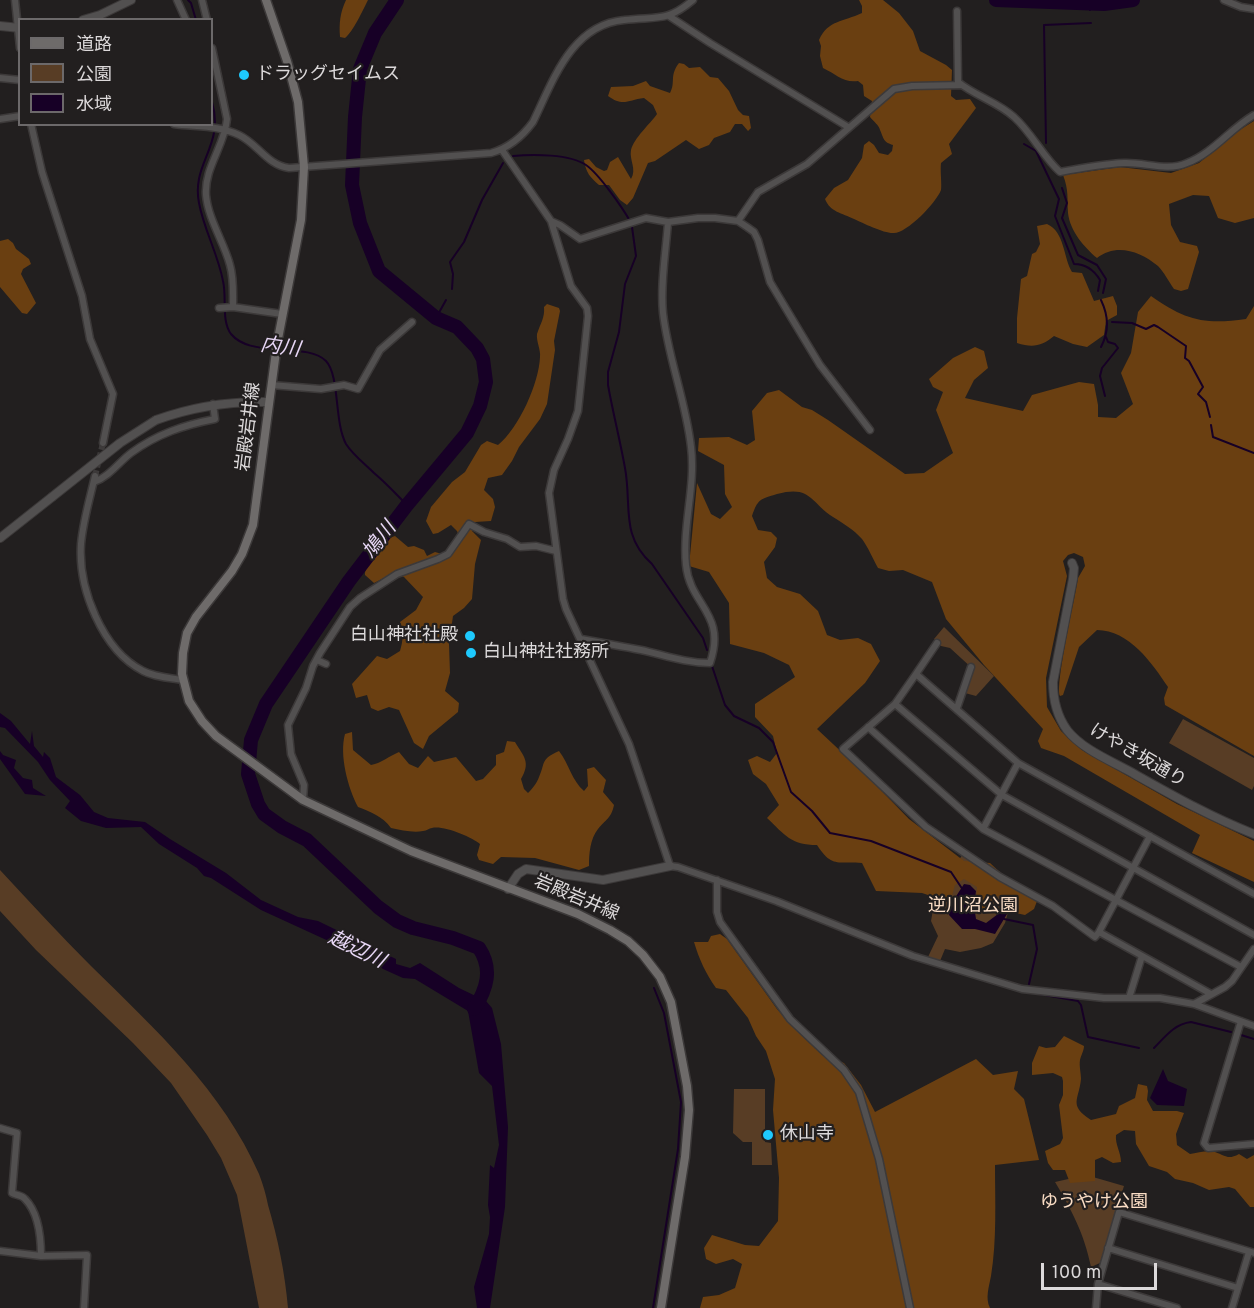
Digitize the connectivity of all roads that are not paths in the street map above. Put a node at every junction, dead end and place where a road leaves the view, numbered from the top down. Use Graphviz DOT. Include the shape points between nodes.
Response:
graph roads {
  1 [pos="15,0"];
  2 [pos="131,0"];
  3 [pos="177,0"];
  4 [pos="202,0"];
  5 [pos="266,0"];
  6 [pos="693,0"];
  7 [pos="1224,0"];
  8 [pos="1254,9"];
  9 [pos="957,11"];
  10 [pos="669,16"];
  11 [pos="90,18"];
  12 [pos="185,18"];
  13 [pos="206,18"];
  14 [pos="0,26"];
  15 [pos="18,28"];
  16 [pos="213,58"];
  17 [pos="0,78"];
  18 [pos="18,80"];
  19 [pos="961,85"];
  20 [pos="1254,115"];
  21 [pos="18,116"];
  22 [pos="0,120"];
  23 [pos="31,126"];
  24 [pos="193,126"];
  25 [pos="848,127"];
  26 [pos="225,129"];
  27 [pos="502,150"];
  28 [pos="304,167"];
  29 [pos="551,221"];
  30 [pos="738,221"];
  31 [pos="668,222"];
  32 [pos="233,307"];
  33 [pos="219,308"];
  34 [pos="282,314"];
  35 [pos="412,322"];
  36 [pos="272,385"];
  37 [pos="269,402"];
  38 [pos="213,404"];
  39 [pos="870,430"];
  40 [pos="103,443"];
  41 [pos="0,538"];
  42 [pos="556,551"];
  43 [pos="1072,563"];
  44 [pos="581,639"];
  45 [pos="938,643"];
  46 [pos="316,660"];
  47 [pos="326,664"];
  48 [pos="970,667"];
  49 [pos="916,674"];
  50 [pos="183,680"];
  51 [pos="895,704"];
  52 [pos="957,708"];
  53 [pos="868,727"];
  54 [pos="1018,764"];
  55 [pos="1002,795"];
  56 [pos="303,800"];
  57 [pos="983,829"];
  58 [pos="1254,834"];
  59 [pos="1150,836"];
  60 [pos="670,866"];
  61 [pos="1133,868"];
  62 [pos="717,880"];
  63 [pos="508,889"];
  64 [pos="1254,894"];
  65 [pos="1116,900"];
  66 [pos="1099,932"];
  67 [pos="1254,935"];
  68 [pos="1254,949"];
  69 [pos="1142,956"];
  70 [pos="1241,967"];
  71 [pos="1211,994"];
  72 [pos="1129,998"];
  73 [pos="1194,1004"];
  74 [pos="1241,1021"];
  75 [pos="1254,1026"];
  76 [pos="0,1128"];
  77 [pos="1254,1144"];
  78 [pos="1108,1248"];
  79 [pos="0,1251"];
  80 [pos="1251,1252"];
  81 [pos="41,1256"];
  82 [pos="1098,1284"];
  83 [pos="1238,1288"];
  84 [pos="84,1308"];
  85 [pos="661,1308"];
  86 [pos="910,1308"];
  87 [pos="1096,1308"];
  88 [pos="1177,1308"];
  89 [pos="1232,1308"];
  1 -- 15 [label="street"];
  2 -- 11 [label="street"];
  3 -- 12 [label="street"];
  4 -- 13 [label="street"];
  5 -- 28 [label="main road, 岩殿岩井線" via="298,102"];
  6 -- 10 [label="street"];
  7 -- 8 [label="street"];
  9 -- 19 [label="street" via="957,73"];
  10 -- 25 [label="street"];
  10 -- 27 [label="street" via="614,21 587,33 560,66 533,122"];
  14 -- 15 [label="street"];
  16 -- 26 [label="street" via="227,111"];
  17 -- 18 [label="street"];
  19 -- 20 [label="street" via="1013,116 1060,172 1125,163 1176,167 1197,158"];
  19 -- 25 [label="street" via="894,89"];
  21 -- 22 [label="street"];
  23 -- 40 [label="street" via="42,172 82,296 90,339 113,394"];
  24 -- 26 [label="street"];
  25 -- 30 [label="street" via="807,164 758,192"];
  26 -- 28 [label="street" via="248,140 274,164"];
  26 -- 32 [label="street" via="206,195 231,267"];
  27 -- 28 [label="street"];
  27 -- 29 [label="street"];
  28 -- 34 [label="main road, 岩殿岩井線" via="301,220"];
  29 -- 31 [label="street" via="580,238 646,218"];
  29 -- 42 [label="street" via="571,286 587,308 588,316 578,411 550,481"];
  30 -- 31 [label="street" via="698,218"];
  30 -- 39 [label="street" via="754,232 770,282 820,365"];
  31 -- 44 [label="street" via="663,311 692,457 686,564 690,583 714,627 714,649 710,663 699,663"];
  32 -- 33 [label="street"];
  32 -- 34 [label="street"];
  34 -- 36 [label="main road, 岩殿岩井線"];
  35 -- 36 [label="street" via="380,350 358,389 344,385 321,389"];
  36 -- 37 [label="main road, 岩殿岩井線"];
  37 -- 38 [label="street"];
  37 -- 50 [label="main road, 岩殿岩井線" via="258,501 249,540 232,571 187,633 181,663"];
  38 -- 41 [label="street, bridge" via="156,420 120,443"];
  38 -- 50 [label="street" via="215,419 159,436 103,478 94,479 81,542 89,598 98,623 119,653 144,671"];
  42 -- 44 [label="street" via="563,599"];
  42 -- 46 [label="street" via="520,547 469,524 448,554 397,574 360,598"];
  43 -- 58 [label="street, けやき坂通り" via="1073,579 1053,682 1056,707 1067,730 1077,741 1122,767"];
  44 -- 60 [label="street" via="629,744"];
  45 -- 49 [label="street"];
  46 -- 47 [label="street"];
  46 -- 56 [label="street" via="288,726 291,754 304,785"];
  48 -- 52 [label="street"];
  49 -- 51 [label="street"];
  49 -- 52 [label="street"];
  50 -- 56 [label="main road, 岩殿岩井線" via="189,701 216,736"];
  51 -- 53 [label="street"];
  51 -- 55 [label="street"];
  52 -- 54 [label="street"];
  53 -- 57 [label="street"];
  53 -- 66 [label="street" via="843,749 926,827 1000,877 1053,906 1095,937"];
  54 -- 55 [label="street"];
  54 -- 59 [label="street"];
  55 -- 57 [label="street"];
  55 -- 61 [label="street"];
  56 -- 63 [label="main road, 岩殿岩井線"];
  57 -- 65 [label="street"];
  59 -- 61 [label="street"];
  59 -- 64 [label="street"];
  60 -- 62 [label="street"];
  60 -- 63 [label="street" via="603,880 526,869"];
  61 -- 65 [label="street"];
  61 -- 67 [label="street"];
  62 -- 72 [label="street" via="914,956 1000,983 1082,996"];
  62 -- 86 [label="street" via="720,922 790,1019 844,1070 859,1092 879,1159"];
  63 -- 85 [label="main road, 岩殿岩井線" via="578,914 628,941 660,977 671,1002 689,1110"];
  65 -- 66 [label="street"];
  65 -- 70 [label="street"];
  66 -- 69 [label="street"];
  68 -- 70 [label="street"];
  69 -- 71 [label="street"];
  69 -- 72 [label="street"];
  70 -- 71 [label="street" via="1232,981"];
  71 -- 73 [label="street"];
  72 -- 73 [label="street"];
  73 -- 74 [label="street"];
  74 -- 75 [label="street"];
  74 -- 77 [label="street" via="1204,1143 1208,1148"];
  76 -- 81 [label="street" via="17,1133 12,1193 24,1198 35,1216 41,1235"];
  78 -- 80 [label="street" via="1119,1212"];
  78 -- 82 [label="street"];
  78 -- 83 [label="street"];
  79 -- 81 [label="street"];
  80 -- 83 [label="street"];
  81 -- 84 [label="street" via="88,1256"];
  82 -- 87 [label="street"];
  82 -- 88 [label="street"];
  83 -- 89 [label="street"];
}
